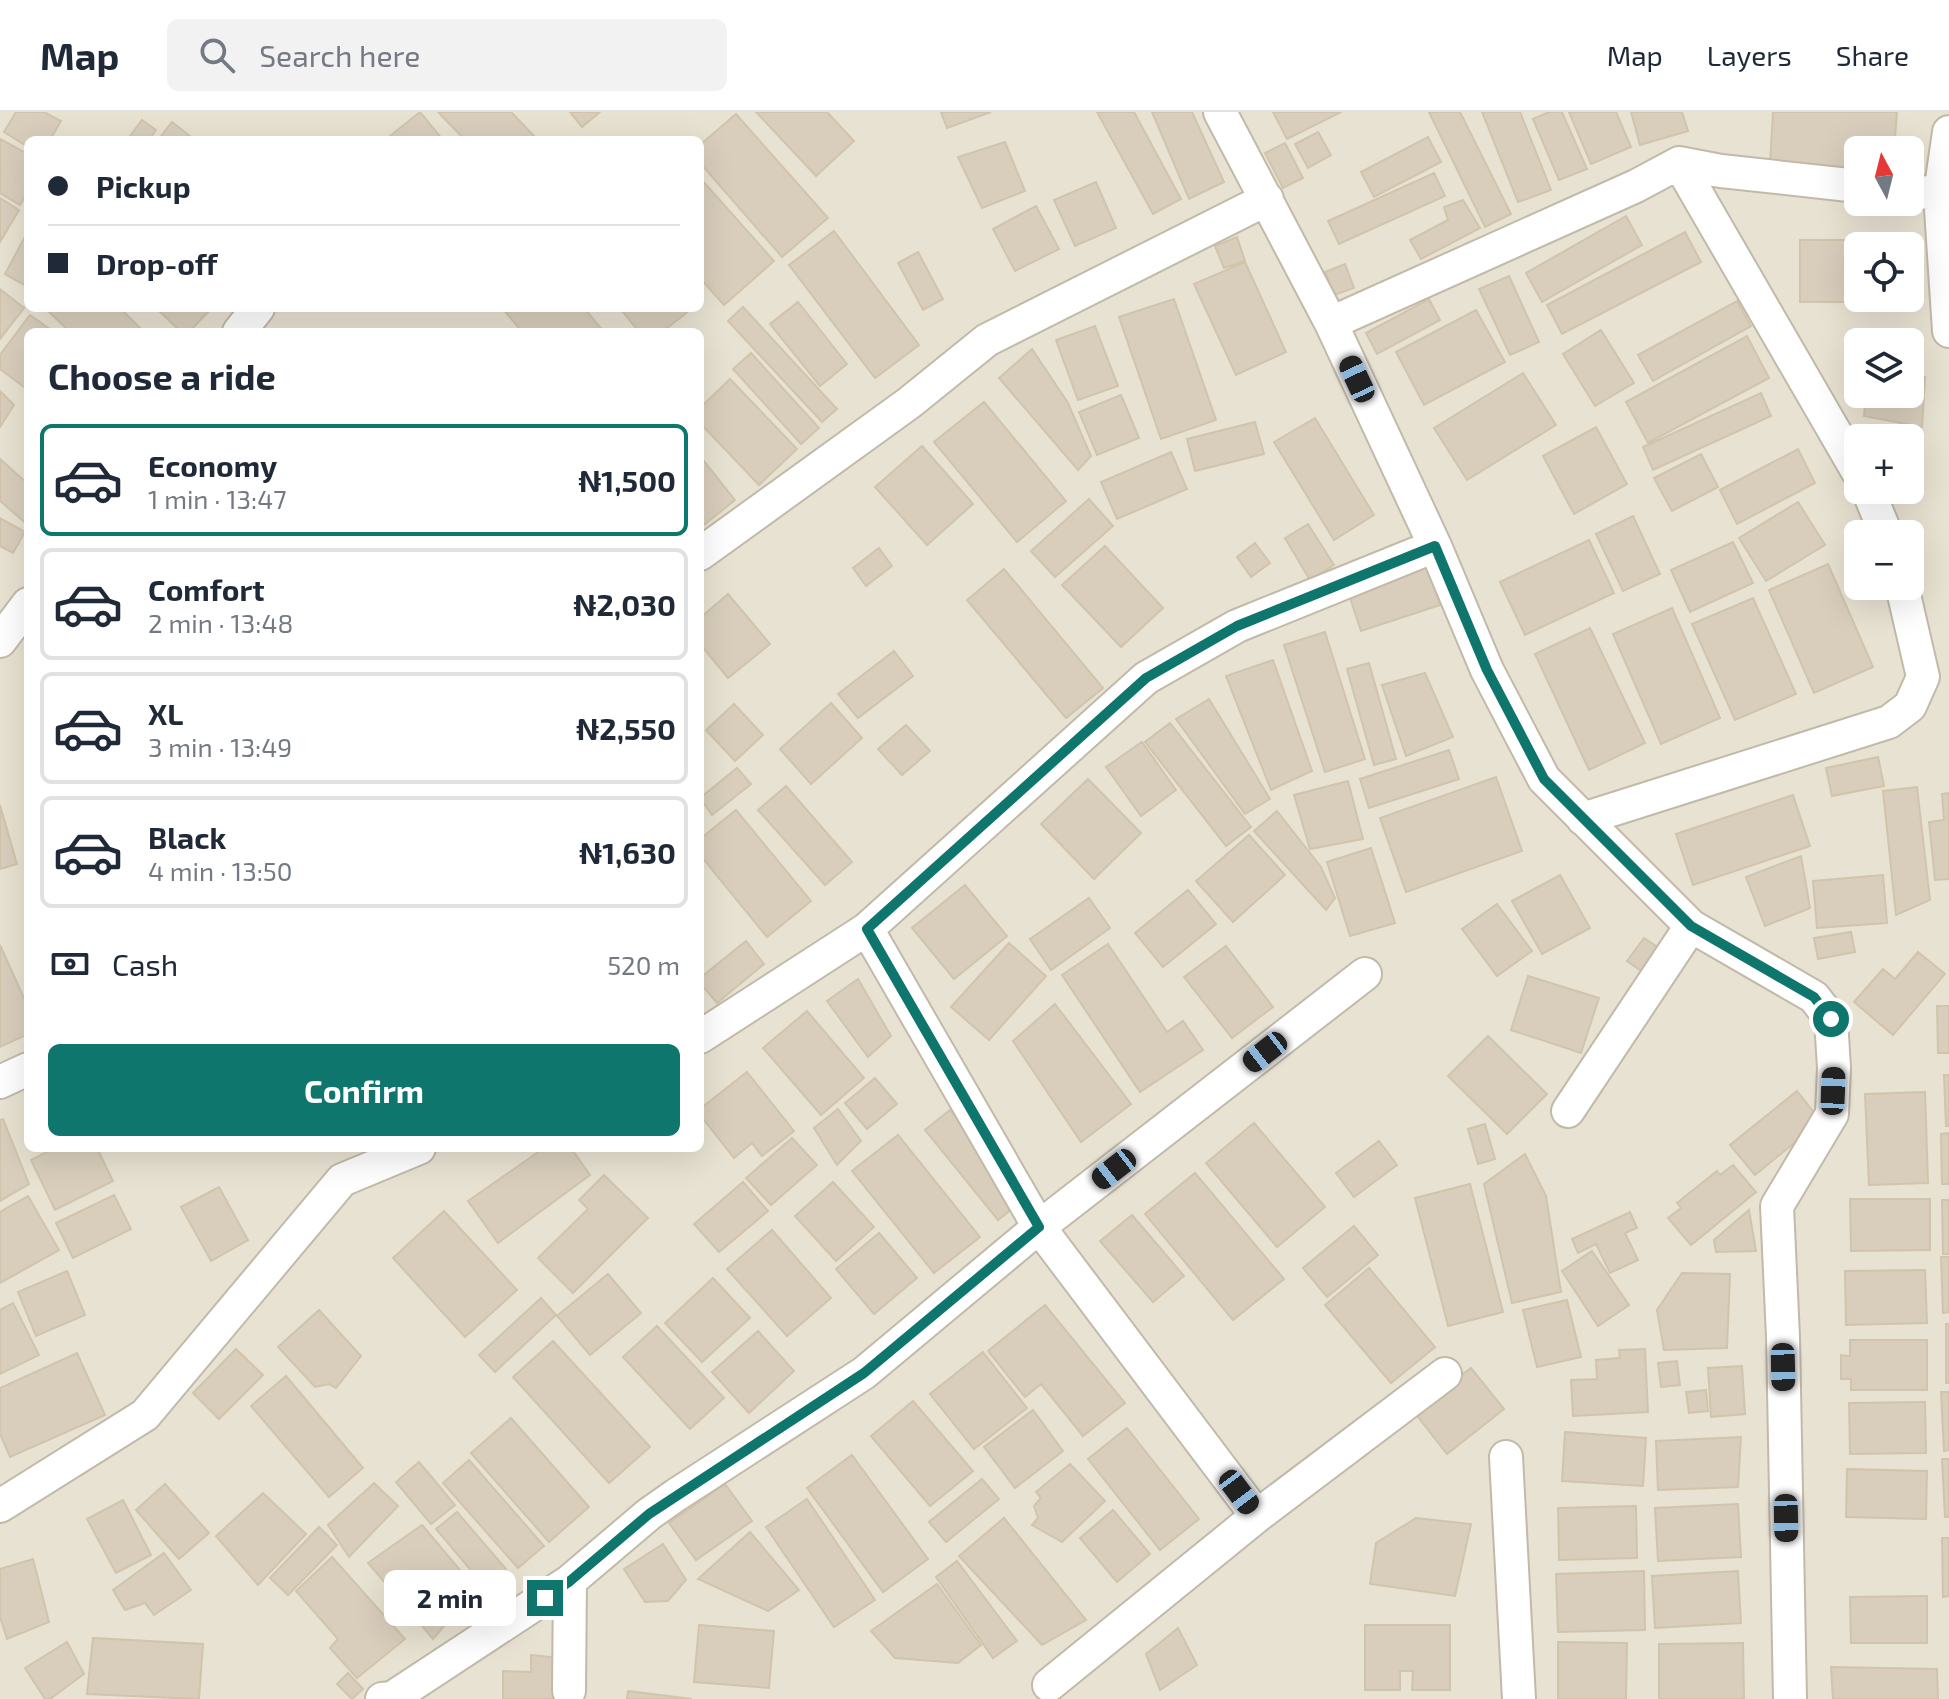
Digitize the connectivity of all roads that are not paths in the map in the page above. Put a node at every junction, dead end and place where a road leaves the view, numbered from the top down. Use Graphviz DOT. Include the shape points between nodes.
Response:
graph roads {
  1 [pos="1220,112"];
  2 [pos="1949,132"];
  3 [pos="1679,163"];
  4 [pos="1844,184"];
  5 [pos="1925,193"];
  6 [pos="1267,199"];
  7 [pos="255,312"];
  8 [pos="1331,323"];
  9 [pos="242,328"];
  10 [pos="1949,331"];
  11 [pos="1844,448"];
  12 [pos="1435,546"];
  13 [pos="704,551"];
  14 [pos="1905,600"];
  15 [pos="24,609"];
  16 [pos="0,641"];
  17 [pos="1583,819"];
  18 [pos="1691,926"];
  19 [pos="867,929"];
  20 [pos="1365,974"];
  21 [pos="704,1034"];
  22 [pos="24,1071"];
  23 [pos="0,1082"];
  24 [pos="1568,1111"];
  25 [pos="409,1152"];
  26 [pos="1039,1227"];
  27 [pos="1445,1374"];
  28 [pos="1506,1457"];
  29 [pos="0,1505"];
  30 [pos="1257,1516"];
  31 [pos="570,1581"];
  32 [pos="1049,1685"];
  33 [pos="569,1691"];
  34 [pos="382,1699"];
  35 [pos="1519,1699"];
  36 [pos="1790,1699"];
  1 -- 6 [label="street"];
  2 -- 5 [label="street"];
  3 -- 4 [label="street"];
  3 -- 8 [label="street"];
  3 -- 11 [label="street"];
  5 -- 10 [label="street"];
  6 -- 8 [label="street"];
  6 -- 13 [label="street" via="987,340"];
  7 -- 9 [label="street"];
  8 -- 12 [label="street"];
  12 -- 17 [label="street" via="1521,738 1544,779"];
  12 -- 19 [label="street" via="1237,626 1146,678"];
  14 -- 17 [label="street" via="1923,677 1910,706 1889,722"];
  15 -- 16 [label="street"];
  17 -- 18 [label="street"];
  18 -- 24 [label="street"];
  18 -- 36 [label="street" via="1814,997 1831,1019 1832,1114 1777,1206"];
  19 -- 21 [label="street"];
  19 -- 26 [label="street"];
  20 -- 26 [label="street"];
  22 -- 23 [label="street"];
  25 -- 29 [label="street" via="342,1180 145,1415"];
  26 -- 30 [label="street"];
  26 -- 31 [label="street" via="864,1373 649,1514"];
  27 -- 30 [label="street"];
  28 -- 35 [label="street"];
  30 -- 32 [label="street"];
  31 -- 33 [label="street"];
  31 -- 34 [label="street" via="392,1698"];
}
